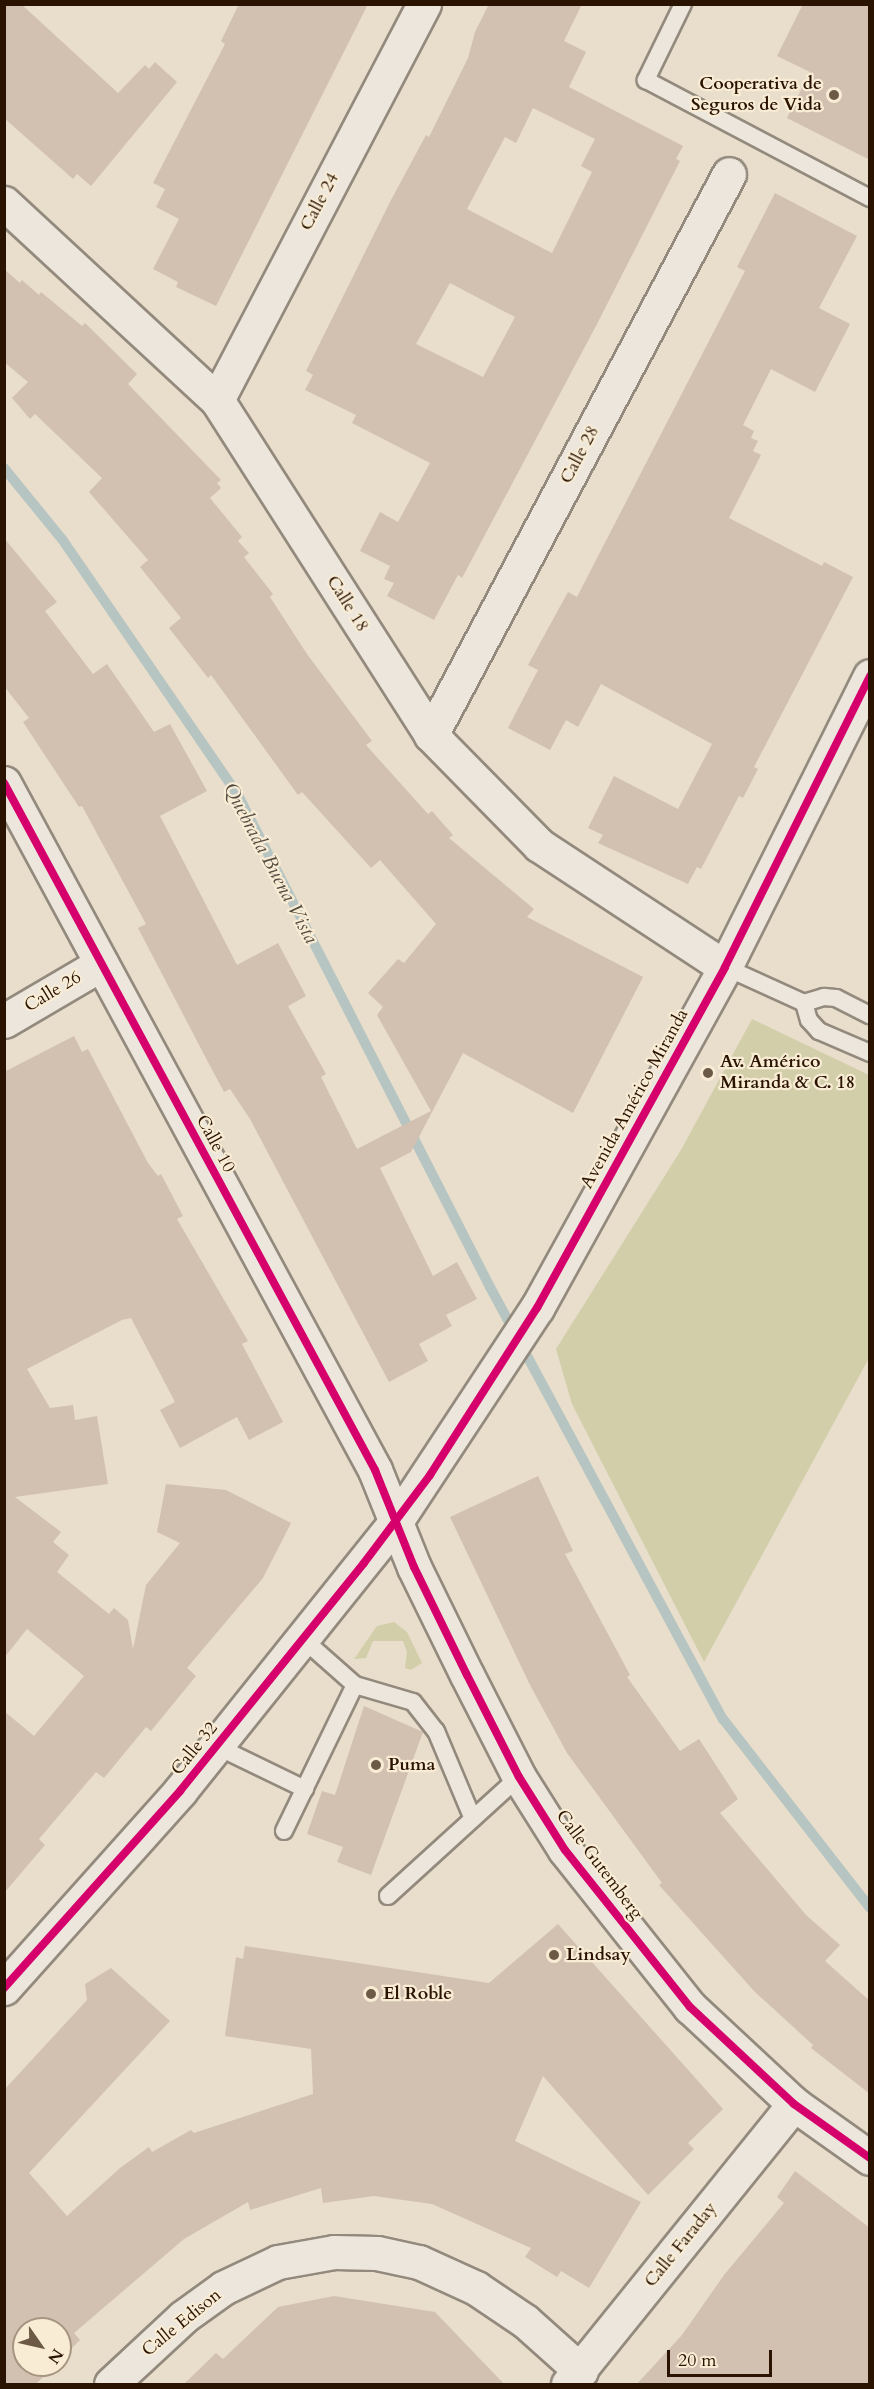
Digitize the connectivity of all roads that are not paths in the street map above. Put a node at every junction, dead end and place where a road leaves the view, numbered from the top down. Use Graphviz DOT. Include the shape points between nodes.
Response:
graph roads {
  1 [pos="424,4"];
  2 [pos="683,4"];
  3 [pos="729,174"];
  4 [pos="870,198"];
  5 [pos="4,203"];
  6 [pos="217,400"];
  7 [pos="866,686"];
  8 [pos="431,735"];
  9 [pos="4,783"];
  10 [pos="101,964"];
  11 [pos="725,967"];
  12 [pos="804,1003"];
  13 [pos="870,1015"];
  14 [pos="4,1021"];
  15 [pos="870,1053"];
  16 [pos="397,1520"];
  17 [pos="303,1639"];
  18 [pos="355,1685"];
  19 [pos="216,1746"];
  20 [pos="519,1777"];
  21 [pos="304,1789"];
  22 [pos="473,1819"];
  23 [pos="284,1831"];
  24 [pos="388,1896"];
  25 [pos="4,1988"];
  26 [pos="794,2104"];
  27 [pos="870,2158"];
  28 [pos="574,2378"];
  29 [pos="111,2385"];
  1 -- 6 [label="street, Calle 24"];
  2 -- 4 [label="lane" via="645,80"];
  3 -- 8 [label="street, Calle 28"];
  5 -- 6 [label="street, Calle 18"];
  6 -- 8 [label="street, Calle 18"];
  7 -- 11 [label="street, Avenida Américo Miranda"];
  8 -- 11 [label="street, Calle 18" via="539,845"];
  9 -- 10 [label="street, Calle 10"];
  10 -- 14 [label="street, Calle 26"];
  10 -- 16 [label="street, Calle 10" via="375,1470"];
  11 -- 12 [label="lane"];
  11 -- 16 [label="street, Avenida Américo Miranda" via="537,1308"];
  12 -- 13 [label="lane" via="837,998"];
  12 -- 15 [label="lane" via="809,1020 819,1031"];
  16 -- 17 [label="street, Calle 32"];
  16 -- 20 [label="street, Calle Gutemberg" via="414,1566"];
  17 -- 18 [label="lane"];
  17 -- 19 [label="street, Calle 32"];
  18 -- 21 [label="lane"];
  18 -- 22 [label="lane" via="413,1702 436,1731"];
  19 -- 21 [label="lane"];
  19 -- 25 [label="street, Calle 32"];
  20 -- 22 [label="lane"];
  20 -- 26 [label="street, Calle Gutemberg" via="565,1850 690,2007"];
  21 -- 23 [label="lane"];
  22 -- 24 [label="lane"];
  26 -- 27 [label="street, Calle Gutemberg"];
  26 -- 28 [label="street, Calle Faraday"];
  28 -- 29 [label="street, Calle Edison" via="525,2321 476,2288 419,2262 377,2253 334,2252 278,2262 223,2288 183,2317"];
}
